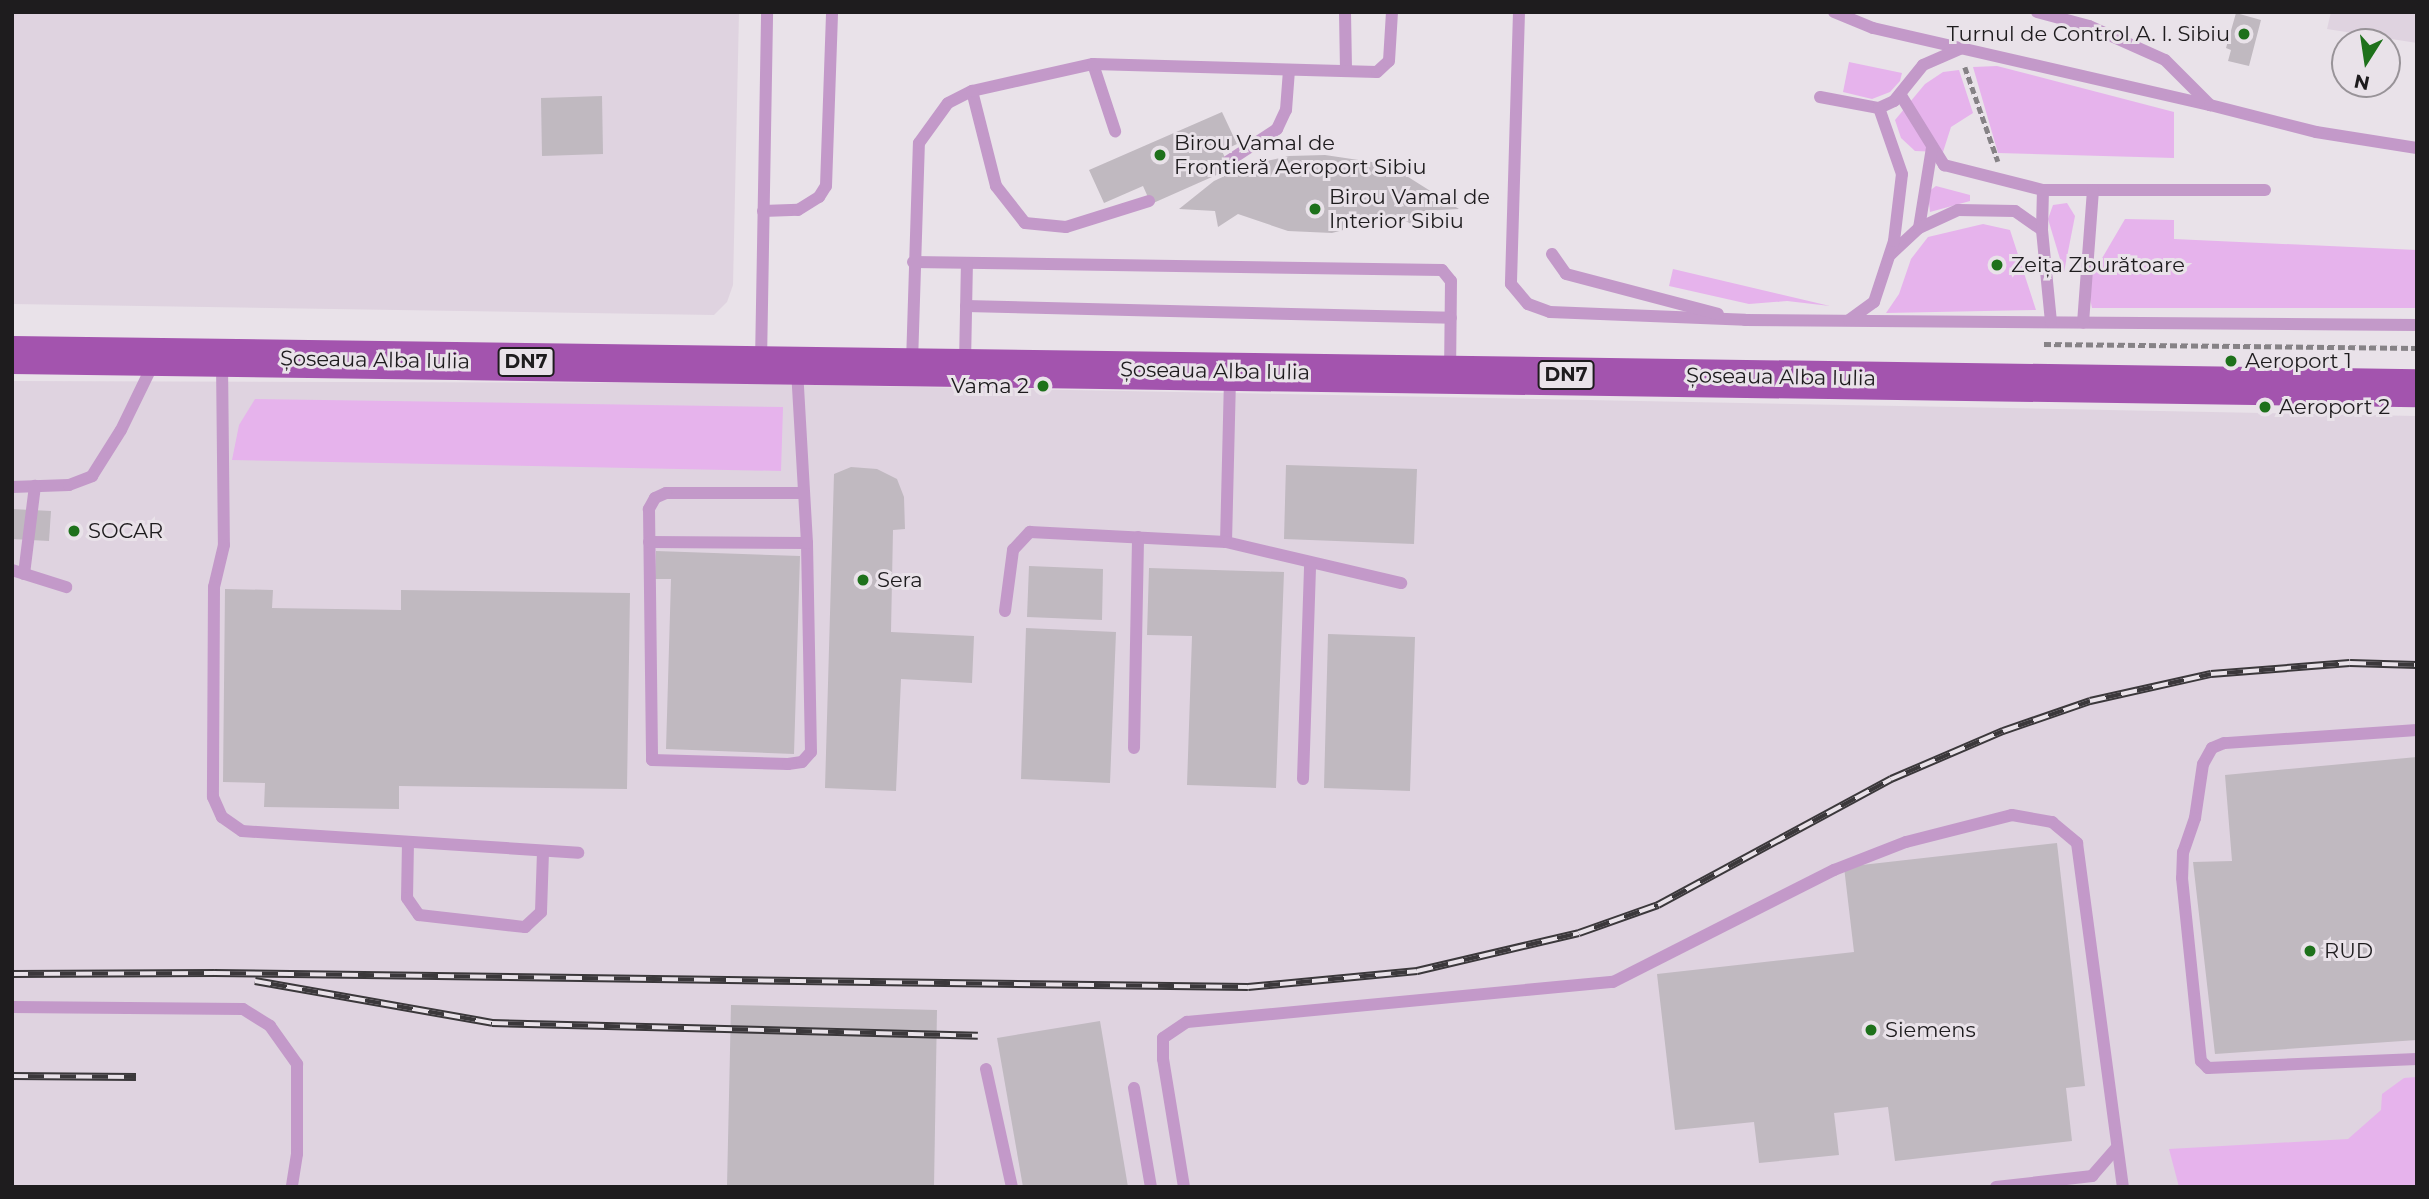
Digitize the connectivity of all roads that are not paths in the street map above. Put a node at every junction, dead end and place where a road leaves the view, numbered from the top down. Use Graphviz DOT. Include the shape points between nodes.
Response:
graph roads {
  1 [pos="767,12"];
  2 [pos="832,12"];
  3 [pos="1345,12"];
  4 [pos="1392,12"];
  5 [pos="1518,12"];
  6 [pos="1834,12"];
  7 [pos="2037,12"];
  8 [pos="1964,48"];
  9 [pos="1093,64"];
  10 [pos="1289,69"];
  11 [pos="1346,71"];
  12 [pos="972,92"];
  13 [pos="1900,94"];
  14 [pos="1820,97"];
  15 [pos="2210,105"];
  16 [pos="1879,108"];
  17 [pos="1115,131"];
  18 [pos="1932,148"];
  19 [pos="2417,148"];
  20 [pos="1227,162"];
  21 [pos="2043,190"];
  22 [pos="2093,190"];
  23 [pos="2265,190"];
  24 [pos="1149,201"];
  25 [pos="763,211"];
  26 [pos="1919,228"];
  27 [pos="2042,230"];
  28 [pos="1552,254"];
  29 [pos="1889,256"];
  30 [pos="913,262"];
  31 [pos="967,263"];
  32 [pos="966,306"];
  33 [pos="1451,318"];
  34 [pos="1745,320"];
  35 [pos="1849,320"];
  36 [pos="2051,321"];
  37 [pos="2083,323"];
  38 [pos="2417,325"];
  39 [pos="12,355"];
  40 [pos="157,357"];
  41 [pos="222,358"];
  42 [pos="779,365"];
  43 [pos="912,367"];
  44 [pos="965,368"];
  45 [pos="1231,371"];
  46 [pos="1450,374"];
  47 [pos="2417,388"];
  48 [pos="34,486"];
  49 [pos="12,487"];
  50 [pos="804,493"];
  51 [pos="1138,537"];
  52 [pos="649,542"];
  53 [pos="1226,542"];
  54 [pos="807,543"];
  55 [pos="1310,564"];
  56 [pos="18,572"];
  57 [pos="1401,583"];
  58 [pos="66,587"];
  59 [pos="1005,611"];
  60 [pos="2417,730"];
  61 [pos="1134,748"];
  62 [pos="1303,779"];
  63 [pos="408,842"];
  64 [pos="543,850"];
  65 [pos="578,853"];
  66 [pos="12,1007"];
  67 [pos="2417,1059"];
  68 [pos="986,1069"];
  69 [pos="1134,1088"];
  70 [pos="2117,1147"];
  71 [pos="292,1187"];
  72 [pos="1012,1187"];
  73 [pos="1151,1187"];
  74 [pos="1184,1187"];
  75 [pos="1996,1187"];
  76 [pos="2123,1187"];
  1 -- 25 [label="lane"];
  2 -- 25 [label="lane" via="826,186 819,197 798,210"];
  3 -- 11 [label="lane"];
  4 -- 11 [label="lane" via="1389,61 1377,72"];
  5 -- 34 [label="lane" via="1511,284 1528,304 1550,312"];
  6 -- 8 [label="lane" via="1873,28"];
  7 -- 15 [label="lane" via="2088,26 2165,60"];
  8 -- 13 [label="lane" via="1923,65"];
  8 -- 15 [label="lane"];
  9 -- 10 [label="lane"];
  9 -- 12 [label="lane"];
  9 -- 17 [label="lane"];
  10 -- 11 [label="lane"];
  10 -- 20 [label="lane" via="1286,110 1276,128"];
  12 -- 24 [label="lane" via="996,186 1025,223 1066,227"];
  12 -- 30 [label="lane" via="948,103 919,143"];
  13 -- 16 [label="lane"];
  13 -- 18 [label="lane"];
  14 -- 16 [label="lane"];
  15 -- 19 [label="lane" via="2316,132"];
  16 -- 29 [label="lane" via="1902,174"];
  18 -- 21 [label="lane" via="1944,165 1960,172"];
  18 -- 26 [label="lane"];
  21 -- 22 [label="lane"];
  21 -- 27 [label="lane"];
  22 -- 23 [label="lane"];
  22 -- 37 [label="lane"];
  25 -- 42 [label="lane"];
  26 -- 27 [label="lane" via="1958,210 1998,209 2015,211"];
  26 -- 29 [label="lane"];
  27 -- 36 [label="lane"];
  28 -- 34 [label="lane" via="1566,274"];
  29 -- 35 [label="lane" via="1874,302"];
  30 -- 31 [label="lane"];
  30 -- 43 [label="lane"];
  31 -- 32 [label="lane"];
  31 -- 33 [label="lane" via="1427,267 1442,270 1451,281"];
  32 -- 33 [label="lane"];
  32 -- 44 [label="lane"];
  33 -- 46 [label="lane"];
  34 -- 35 [label="lane"];
  35 -- 36 [label="lane"];
  36 -- 37 [label="lane"];
  37 -- 38 [label="lane"];
  39 -- 40 [label="main road, Șoseaua Alba Iulia / DN7"];
  40 -- 41 [label="main road, Șoseaua Alba Iulia / DN7"];
  40 -- 48 [label="lane" via="92,476 69,485"];
  41 -- 42 [label="main road, Șoseaua Alba Iulia / DN7"];
  41 -- 63 [label="lane" via="224,545 214,587 213,797 222,817 242,831"];
  42 -- 43 [label="main road, Șoseaua Alba Iulia / DN7"];
  42 -- 50 [label="lane"];
  43 -- 44 [label="main road, Șoseaua Alba Iulia / DN7"];
  44 -- 45 [label="main road, Șoseaua Alba Iulia / DN7"];
  45 -- 46 [label="main road, Șoseaua Alba Iulia / DN7"];
  45 -- 53 [label="lane"];
  46 -- 47 [label="main road, Șoseaua Alba Iulia / DN7"];
  48 -- 49 [label="lane"];
  48 -- 56 [label="lane"];
  50 -- 52 [label="lane" via="666,493 655,498 649,509"];
  50 -- 54 [label="lane"];
  51 -- 53 [label="lane"];
  51 -- 59 [label="lane" via="1030,532 1013,550"];
  51 -- 61 [label="lane"];
  52 -- 54 [label="lane"];
  52 -- 54 [label="lane" via="648,754 662,762 788,764 802,761 811,752"];
  53 -- 55 [label="lane"];
  55 -- 57 [label="lane"];
  55 -- 62 [label="lane"];
  56 -- 58 [label="lane"];
  60 -- 67 [label="lane" via="2224,743 2212,748 2203,764 2182,877 2200,1061 2208,1068"];
  63 -- 64 [label="lane"];
  63 -- 64 [label="lane" via="407,898 419,915 525,927 541,912"];
  64 -- 65 [label="lane"];
  66 -- 71 [label="lane" via="243,1009 270,1026 297,1064 297,1154"];
  68 -- 72 [label="lane"];
  69 -- 73 [label="lane"];
  70 -- 74 [label="lane" via="2077,843 2052,822 2012,815 1906,842 1834,870 1613,982 1187,1022 1163,1038"];
  70 -- 75 [label="lane" via="2092,1176"];
  70 -- 76 [label="lane"];
}
